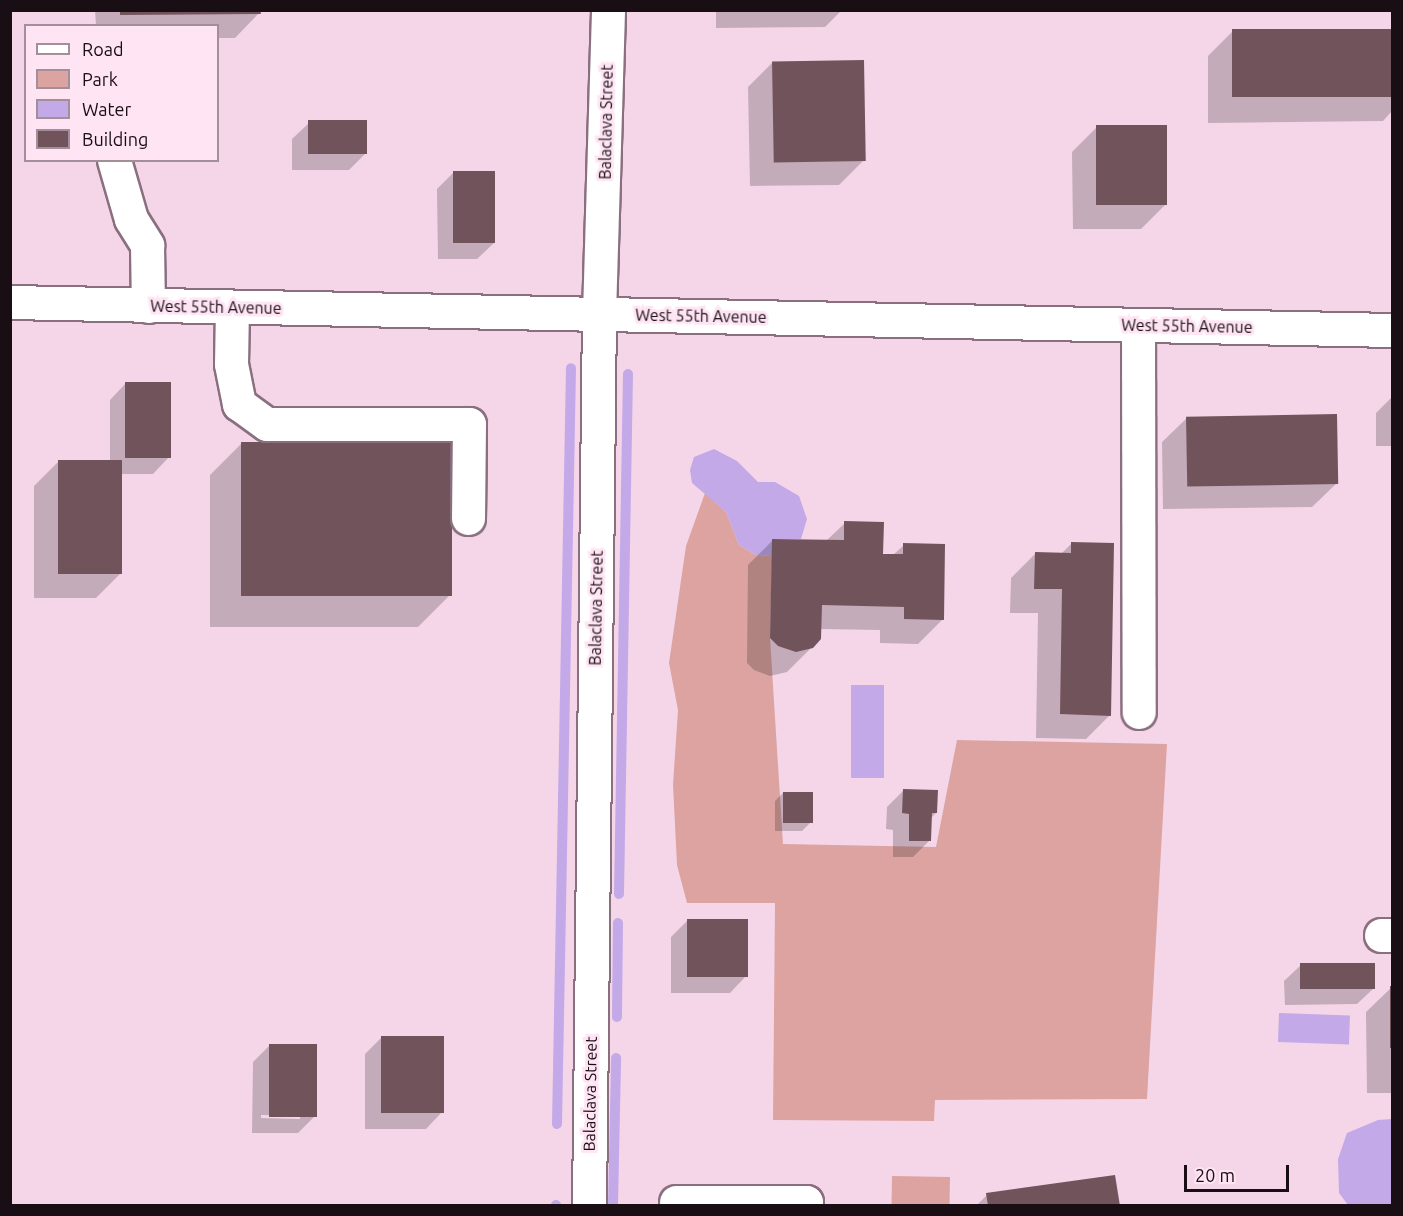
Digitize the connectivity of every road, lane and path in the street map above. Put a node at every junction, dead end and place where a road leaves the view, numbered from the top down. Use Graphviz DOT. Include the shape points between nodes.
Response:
graph roads {
  1 [pos="608,10"];
  2 [pos="115,162"];
  3 [pos="10,302"];
  4 [pos="148,306"];
  5 [pos="232,307"];
  6 [pos="599,314"];
  7 [pos="1138,325"];
  8 [pos="1392,330"];
  9 [pos="468,518"];
  10 [pos="1139,712"];
  11 [pos="676,1202"];
  12 [pos="589,1206"];
  13 [pos="806,1206"];
  1 -- 6 [label="street, Balaclava Street"];
  2 -- 4 [label="street" via="131,219 147,245"];
  3 -- 4 [label="street, West 55th Avenue"];
  4 -- 5 [label="street, West 55th Avenue"];
  5 -- 6 [label="street, West 55th Avenue"];
  5 -- 9 [label="street" via="231,363 239,404 267,424 469,424"];
  6 -- 7 [label="street, West 55th Avenue"];
  6 -- 12 [label="street, Balaclava Street"];
  7 -- 8 [label="street, West 55th Avenue"];
  7 -- 10 [label="street"];
  11 -- 13 [label="street" via="806,1202"];
}
